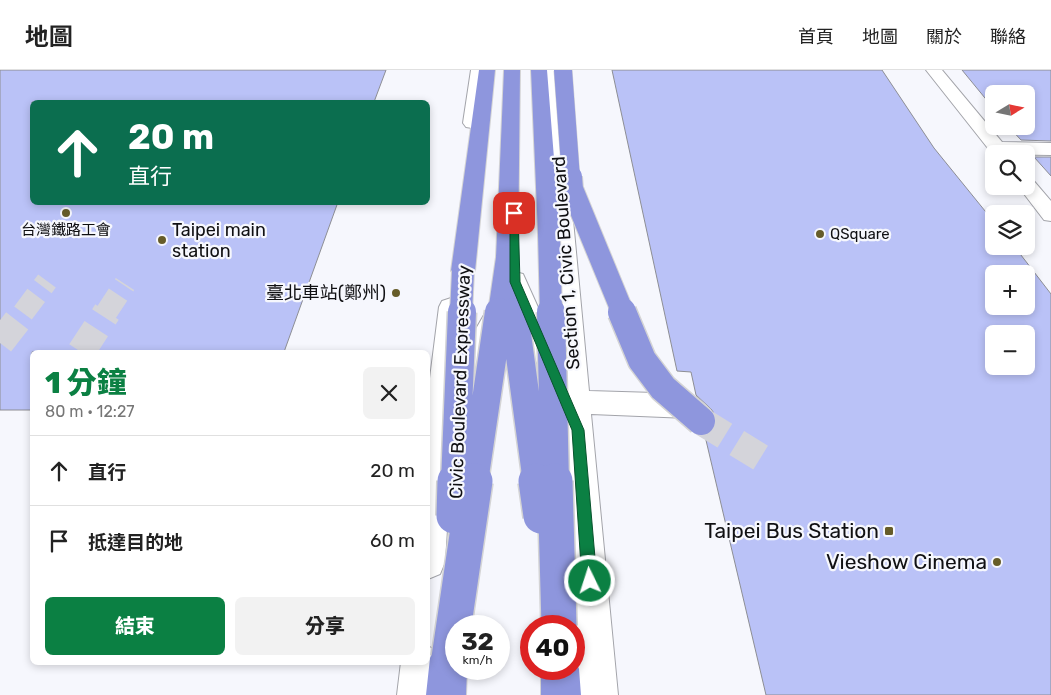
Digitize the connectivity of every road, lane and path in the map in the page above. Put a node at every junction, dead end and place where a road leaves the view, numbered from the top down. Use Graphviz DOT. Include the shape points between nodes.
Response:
graph roads {
  1 [pos="479,70"];
  2 [pos="487,70"];
  3 [pos="512,70"];
  4 [pos="539,70"];
  5 [pos="551,70"];
  6 [pos="563,70"];
  7 [pos="934,70"];
  8 [pos="996,145"];
  9 [pos="1035,150"];
  10 [pos="1051,150"];
  11 [pos="1035,195"];
  12 [pos="514,213"];
  13 [pos="1051,216"];
  14 [pos="511,270"];
  15 [pos="576,402"];
  16 [pos="695,413"];
  17 [pos="438,423"];
  18 [pos="578,430"];
  19 [pos="430,534"];
  20 [pos="556,615"];
  21 [pos="557,615"];
  22 [pos="434,660"];
  23 [pos="560,680"];
  24 [pos="417,695"];
  25 [pos="446,695"];
  26 [pos="561,695"];
  27 [pos="598,695"];
  1 -- 17 [label="street"];
  2 -- 22 [label="highway, Civic Boulevard Expressway, bridge" via="463,271"];
  3 -- 14 [label="highway"];
  4 -- 21 [label="highway, bridge" via="549,244"];
  5 -- 15 [label="street, Section 1, Civic Boulevard"];
  6 -- 16 [label="highway, bridge" via="572,189 642,360 663,388"];
  7 -- 8 [label="street"];
  9 -- 10 [label="street"];
  11 -- 13 [label="street"];
  12 -- 14 [label="street"];
  14 -- 17 [label="street"];
  14 -- 18 [label="street"];
  14 -- 20 [label="highway, bridge"];
  14 -- 22 [label="highway, bridge"];
  15 -- 16 [label="street"];
  15 -- 18 [label="street, Section 1, Civic Boulevard"];
  17 -- 19 [label="street"];
  18 -- 27 [label="street, Section 1, Civic Boulevard"];
  22 -- 24 [label="street"];
  22 -- 25 [label="highway, Civic Boulevard Expressway"];
  23 -- 26 [label="highway"];
}
